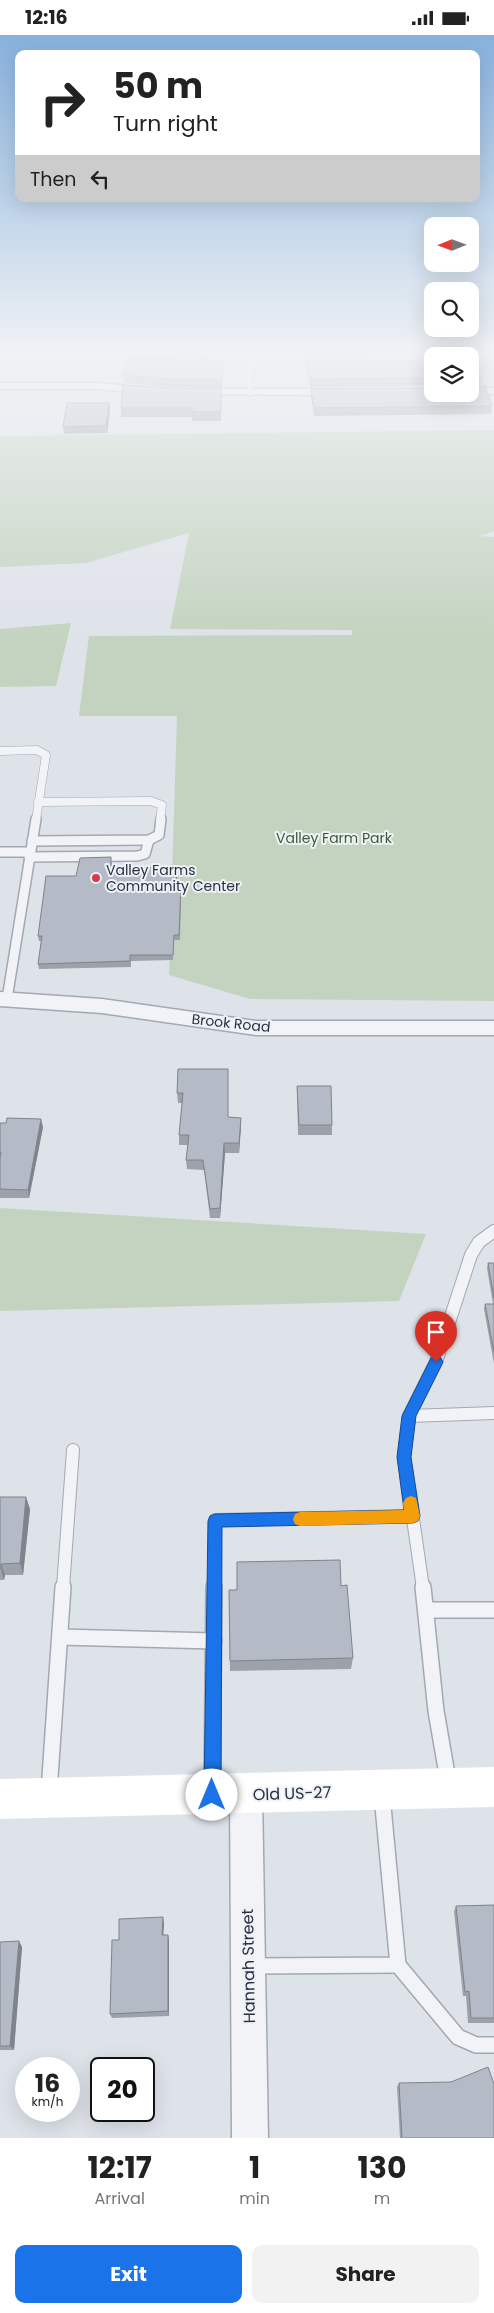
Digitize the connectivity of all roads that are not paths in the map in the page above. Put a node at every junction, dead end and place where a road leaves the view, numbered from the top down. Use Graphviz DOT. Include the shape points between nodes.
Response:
graph roads {
  1 [pos="0,751"];
  2 [pos="38,802"];
  3 [pos="149,840"];
  4 [pos="32,841"];
  5 [pos="0,852"];
  6 [pos="30,855"];
  7 [pos="3,999"];
  8 [pos="494,1028"];
  9 [pos="494,1231"];
  10 [pos="494,1413"];
  11 [pos="409,1416"];
  12 [pos="73,1450"];
  13 [pos="413,1516"];
  14 [pos="426,1610"];
  15 [pos="494,1610"];
  16 [pos="60,1637"];
  17 [pos="214,1641"];
  18 [pos="494,1787"];
  19 [pos="449,1788"];
  20 [pos="381,1790"];
  21 [pos="229,1794"];
  22 [pos="48,1798"];
  23 [pos="0,1799"];
  24 [pos="398,1965"];
  25 [pos="248,1966"];
  26 [pos="494,2045"];
  27 [pos="250,2138"];
  1 -- 2 [label="lane" via="37,751 46,755"];
  2 -- 3 [label="lane" via="150,801 162,805 159,835"];
  2 -- 4 [label="lane"];
  3 -- 4 [label="lane"];
  3 -- 6 [label="lane" via="145,854 137,856"];
  4 -- 6 [label="lane"];
  5 -- 6 [label="lane"];
  6 -- 7 [label="lane"];
  7 -- 8 [label="street, Brook Road" via="102,1006 256,1028"];
  9 -- 11 [label="lane" via="479,1242 470,1255 436,1362"];
  10 -- 11 [label="lane"];
  11 -- 13 [label="lane" via="404,1457"];
  12 -- 16 [label="lane"];
  13 -- 14 [label="lane"];
  13 -- 17 [label="lane" via="215,1521"];
  14 -- 15 [label="lane"];
  14 -- 19 [label="lane" via="436,1711"];
  16 -- 17 [label="lane"];
  16 -- 22 [label="lane"];
  17 -- 21 [label="lane"];
  18 -- 19 [label="main road, Old US-27"];
  19 -- 20 [label="main road, Old US-27"];
  20 -- 21 [label="main road, Old US-27"];
  20 -- 24 [label="lane"];
  21 -- 22 [label="main road, Old US-27"];
  21 -- 25 [label="street, Hannah Street"];
  22 -- 23 [label="main road, Old US-27"];
  24 -- 25 [label="lane"];
  24 -- 26 [label="lane" via="458,2037 476,2045"];
  25 -- 27 [label="street, Hannah Street"];
}
